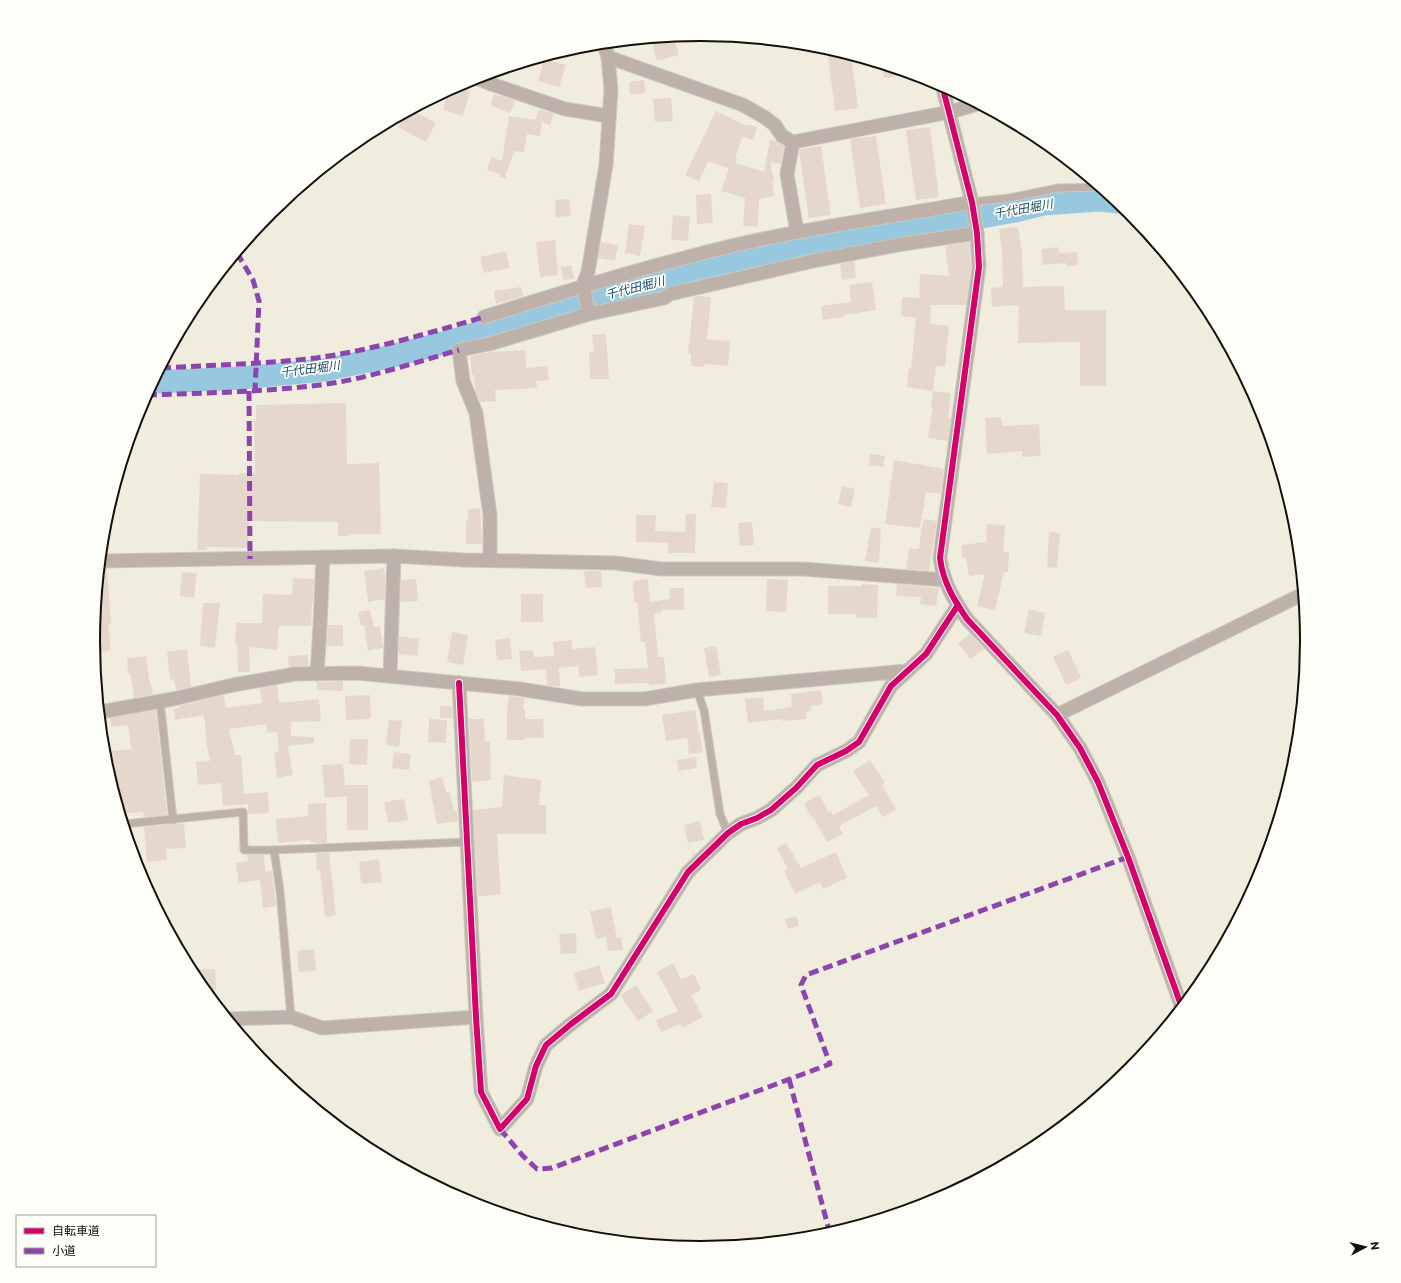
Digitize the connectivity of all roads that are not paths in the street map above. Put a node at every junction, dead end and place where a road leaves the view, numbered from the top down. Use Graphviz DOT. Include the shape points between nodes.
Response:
graph roads {
  1 [pos="606,49"];
  2 [pos="608,57"];
  3 [pos="485,81"];
  4 [pos="945,93"];
  5 [pos="972,106"];
  6 [pos="950,112"];
  7 [pos="609,116"];
  8 [pos="793,142"];
  9 [pos="1093,187"];
  10 [pos="972,202"];
  11 [pos="797,232"];
  12 [pos="977,233"];
  13 [pos="583,285"];
  14 [pos="590,314"];
  15 [pos="484,317"];
  16 [pos="394,556"];
  17 [pos="323,557"];
  18 [pos="490,560"];
  19 [pos="105,562"];
  20 [pos="945,580"];
  21 [pos="1299,596"];
  22 [pos="958,605"];
  23 [pos="907,671"];
  24 [pos="317,674"];
  25 [pos="390,676"];
  26 [pos="459,683"];
  27 [pos="697,690"];
  28 [pos="160,701"];
  29 [pos="104,711"];
  30 [pos="1057,715"];
  31 [pos="173,820"];
  32 [pos="128,824"];
  33 [pos="728,833"];
  34 [pos="467,842"];
  35 [pos="274,850"];
  36 [pos="1180,1003"];
  37 [pos="291,1017"];
  38 [pos="476,1017"];
  39 [pos="234,1019"];
  1 -- 2 [label="street"];
  2 -- 7 [label="street" via="611,90"];
  2 -- 8 [label="street" via="743,106 764,117 775,125 782,136"];
  3 -- 7 [label="street" via="565,109"];
  4 -- 6 [label="street"];
  5 -- 6 [label="street"];
  6 -- 8 [label="street"];
  6 -- 10 [label="street"];
  7 -- 13 [label="street" via="606,164 589,265"];
  8 -- 11 [label="street" via="786,174"];
  9 -- 10 [label="lane" via="1058,188"];
  10 -- 11 [label="street"];
  10 -- 12 [label="street"];
  11 -- 13 [label="street" via="731,246"];
  12 -- 14 [label="street" via="813,261"];
  12 -- 20 [label="street" via="979,267 940,558"];
  13 -- 14 [label="street"];
  13 -- 15 [label="street"];
  14 -- 18 [label="street" via="489,344 459,350 463,381 476,413 490,515"];
  16 -- 17 [label="street"];
  16 -- 18 [label="street"];
  16 -- 25 [label="street"];
  17 -- 19 [label="street"];
  17 -- 24 [label="street"];
  18 -- 20 [label="street" via="616,563 661,569 803,569"];
  20 -- 22 [label="street"];
  21 -- 30 [label="street"];
  22 -- 23 [label="street" via="926,654"];
  22 -- 30 [label="street" via="967,619"];
  23 -- 27 [label="street"];
  23 -- 33 [label="street" via="891,686 858,742 817,765 771,810"];
  24 -- 25 [label="street" via="357,673"];
  24 -- 28 [label="street" via="295,674"];
  25 -- 26 [label="street"];
  26 -- 27 [label="street" via="582,699 644,699"];
  26 -- 34 [label="street"];
  27 -- 33 [label="lane" via="704,710 720,814"];
  28 -- 29 [label="street"];
  28 -- 31 [label="lane"];
  30 -- 36 [label="street" via="1080,748 1098,782"];
  31 -- 32 [label="lane"];
  31 -- 35 [label="lane" via="243,812 244,850"];
  33 -- 38 [label="street" via="688,872 610,994 546,1045 536,1066 528,1099 500,1129 482,1092"];
  34 -- 35 [label="lane"];
  34 -- 38 [label="street"];
  35 -- 37 [label="lane"];
  37 -- 38 [label="street" via="322,1028"];
  37 -- 39 [label="street"];
}
